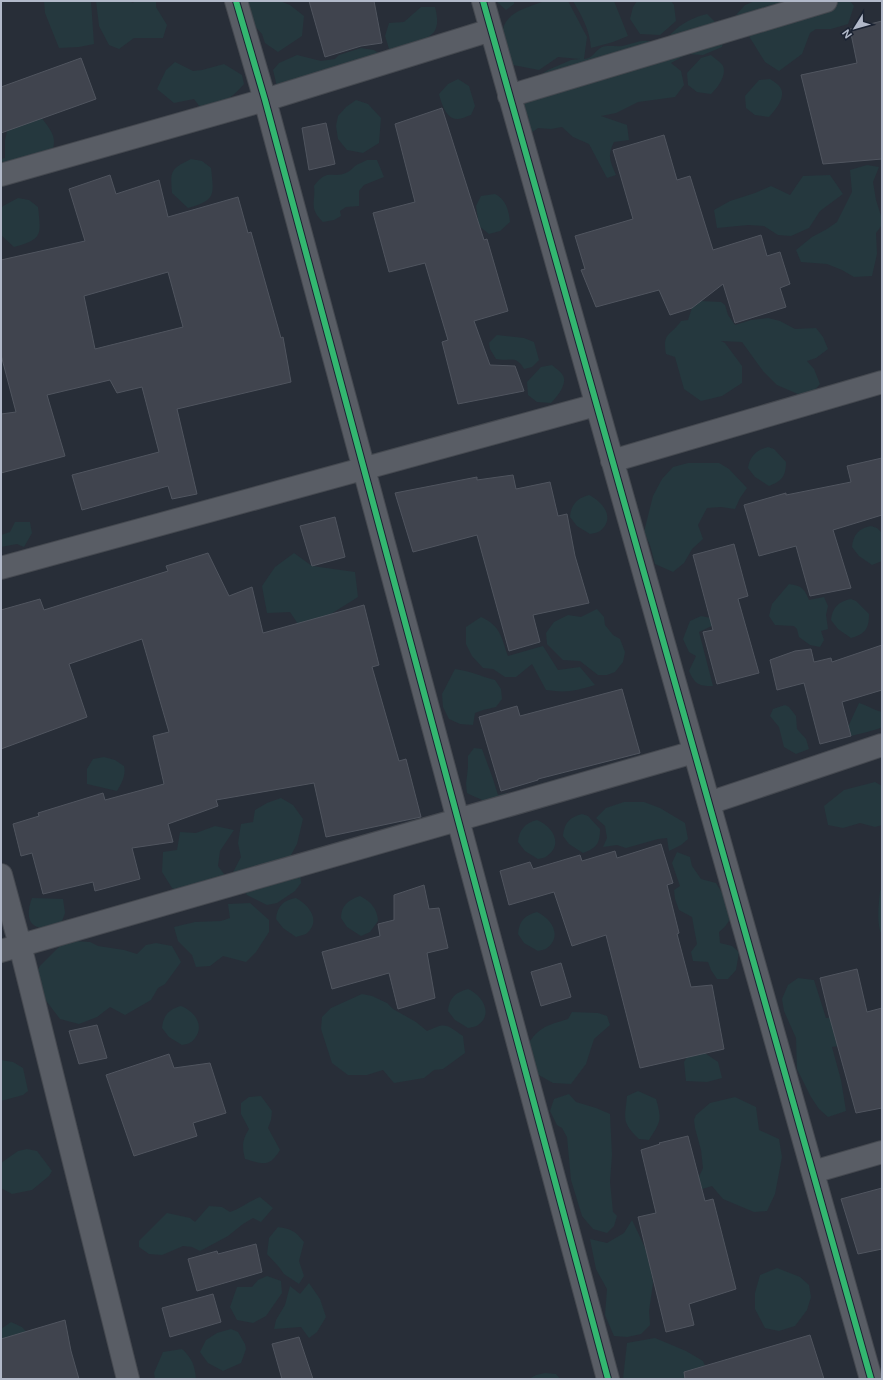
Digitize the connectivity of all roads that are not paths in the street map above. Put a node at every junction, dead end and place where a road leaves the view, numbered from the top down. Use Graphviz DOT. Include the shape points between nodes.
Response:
graph roads {
  1 [pos="236,1"];
  2 [pos="482,1"];
  3 [pos="826,1"];
  4 [pos="491,30"];
  5 [pos="509,96"];
  6 [pos="265,100"];
  7 [pos="1,175"];
  8 [pos="882,382"];
  9 [pos="596,405"];
  10 [pos="612,462"];
  11 [pos="363,468"];
  12 [pos="1,568"];
  13 [pos="882,745"];
  14 [pos="694,752"];
  15 [pos="709,802"];
  16 [pos="458,820"];
  17 [pos="1,875"];
  18 [pos="10,948"];
  19 [pos="882,1152"];
  20 [pos="813,1172"];
  21 [pos="128,1379"];
  22 [pos="608,1379"];
  23 [pos="871,1379"];
  1 -- 6 [label="street"];
  2 -- 4 [label="street"];
  3 -- 5 [label="street"];
  4 -- 5 [label="street"];
  4 -- 6 [label="street"];
  5 -- 9 [label="street"];
  6 -- 7 [label="street"];
  6 -- 11 [label="street"];
  8 -- 10 [label="street"];
  9 -- 10 [label="street"];
  9 -- 11 [label="street"];
  10 -- 14 [label="street"];
  11 -- 12 [label="street"];
  11 -- 16 [label="street"];
  13 -- 15 [label="street"];
  14 -- 15 [label="street"];
  14 -- 16 [label="street"];
  15 -- 20 [label="street"];
  16 -- 18 [label="street"];
  16 -- 22 [label="street"];
  17 -- 18 [label="street"];
  18 -- 21 [label="street"];
  19 -- 20 [label="street"];
  20 -- 23 [label="street"];
}
